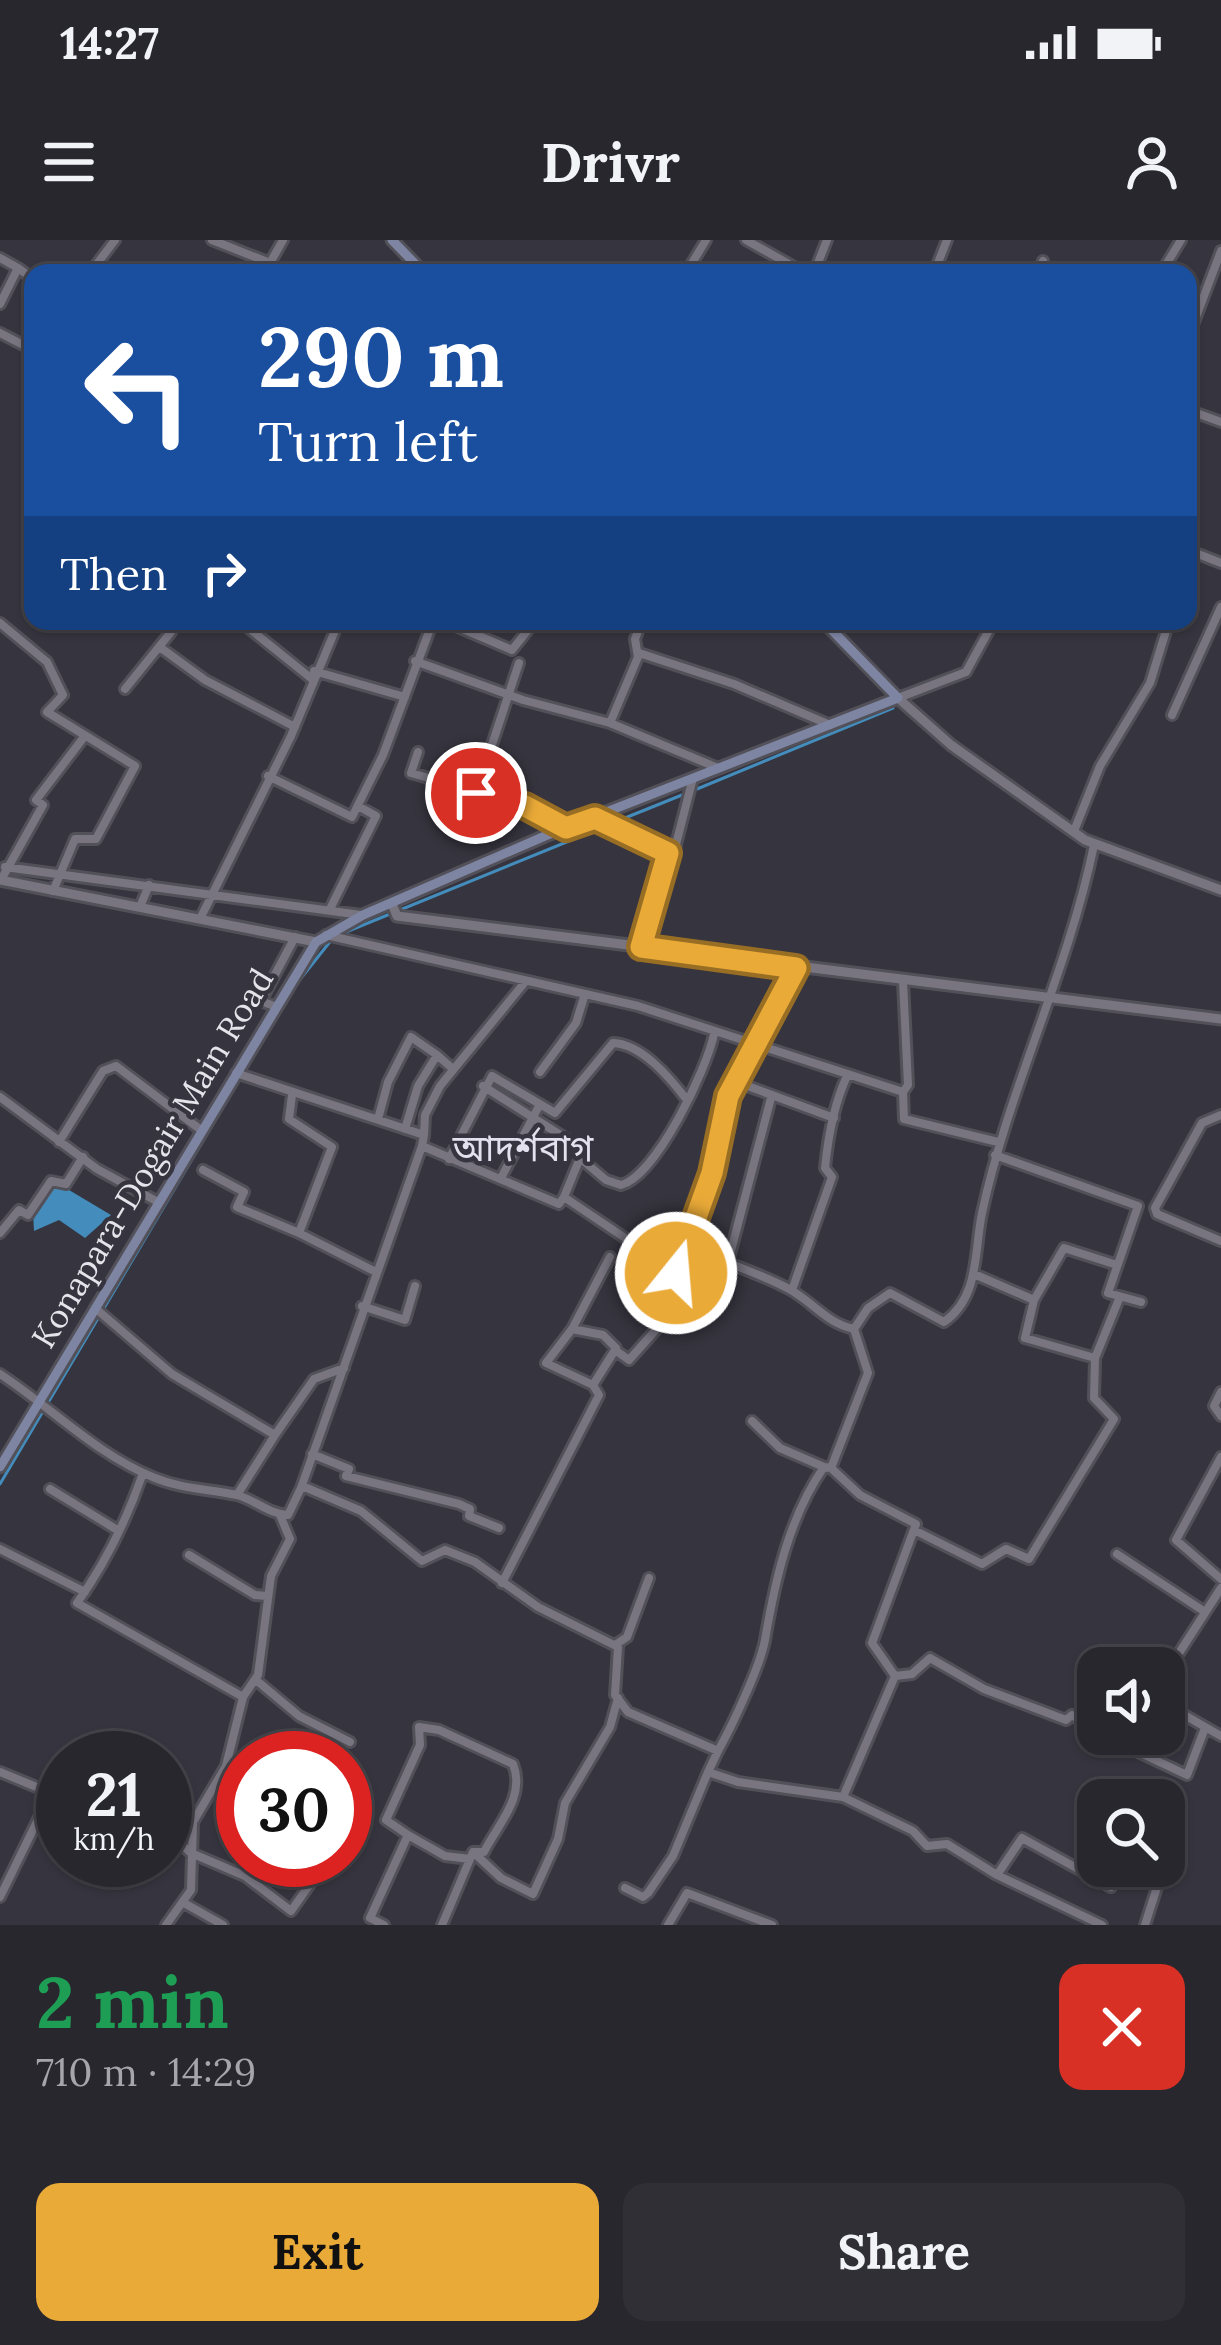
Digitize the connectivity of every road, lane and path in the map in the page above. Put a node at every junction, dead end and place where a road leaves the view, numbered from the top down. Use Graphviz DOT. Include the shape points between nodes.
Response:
graph roads {
  1 [pos="116,240"];
  2 [pos="212,240"];
  3 [pos="283,240"];
  4 [pos="392,240"];
  5 [pos="746,240"];
  6 [pos="1221,251"];
  7 [pos="0,258"];
  8 [pos="1043,261"];
  9 [pos="413,262"];
  10 [pos="98,264"];
  11 [pos="780,264"];
  12 [pos="1042,264"];
  13 [pos="18,268"];
  14 [pos="24,272"];
  15 [pos="0,304"];
  16 [pos="1197,314"];
  17 [pos="1221,607"];
  18 [pos="0,623"];
  19 [pos="170,630"];
  20 [pos="252,630"];
  21 [pos="335,630"];
  22 [pos="429,630"];
  23 [pos="465,630"];
  24 [pos="528,630"];
  25 [pos="638,630"];
  26 [pos="832,630"];
  27 [pos="989,630"];
  28 [pos="1166,630"];
  29 [pos="161,648"];
  30 [pos="639,653"];
  31 [pos="416,661"];
  32 [pos="519,663"];
  33 [pos="313,675"];
  34 [pos="125,689"];
  35 [pos="508,695"];
  36 [pos="405,698"];
  37 [pos="898,698"];
  38 [pos="1172,715"];
  39 [pos="610,723"];
  40 [pos="831,725"];
  41 [pos="296,727"];
  42 [pos="84,737"];
  43 [pos="418,752"];
  44 [pos="719,769"];
  45 [pos="268,776"];
  46 [pos="693,778"];
  47 [pos="476,793"];
  48 [pos="358,806"];
  49 [pos="595,818"];
  50 [pos="566,828"];
  51 [pos="1074,831"];
  52 [pos="1094,845"];
  53 [pos="668,853"];
  54 [pos="5,867"];
  55 [pos="60,875"];
  56 [pos="1,880"];
  57 [pos="149,885"];
  58 [pos="1221,890"];
  59 [pos="53,892"];
  60 [pos="212,893"];
  61 [pos="140,907"];
  62 [pos="330,909"];
  63 [pos="394,909"];
  64 [pos="363,915"];
  65 [pos="200,919"];
  66 [pos="296,936"];
  67 [pos="326,939"];
  68 [pos="641,947"];
  69 [pos="796,968"];
  70 [pos="526,981"];
  71 [pos="903,981"];
  72 [pos="1053,995"];
  73 [pos="584,997"];
  74 [pos="274,1006"];
  75 [pos="1221,1019"];
  76 [pos="714,1034"];
  77 [pos="755,1044"];
  78 [pos="437,1055"];
  79 [pos="453,1069"];
  80 [pos="540,1072"];
  81 [pos="240,1075"];
  82 [pos="847,1076"];
  83 [pos="734,1081"];
  84 [pos="483,1086"];
  85 [pos="903,1092"];
  86 [pos="292,1095"];
  87 [pos="0,1097"];
  88 [pos="772,1098"];
  89 [pos="687,1100"];
  90 [pos="540,1104"];
  91 [pos="532,1114"];
  92 [pos="1221,1115"];
  93 [pos="834,1118"];
  94 [pos="378,1119"];
  95 [pos="405,1129"];
  96 [pos="201,1130"];
  97 [pos="423,1140"];
  98 [pos="59,1142"];
  99 [pos="998,1142"];
  100 [pos="995,1155"];
  101 [pos="83,1157"];
  102 [pos="580,1157"];
  103 [pos="449,1160"];
  104 [pos="203,1170"];
  105 [pos="501,1178"];
  106 [pos="564,1197"];
  107 [pos="158,1202"];
  108 [pos="0,1233"];
  109 [pos="299,1233"];
  110 [pos="685,1237"];
  111 [pos="1221,1241"];
  112 [pos="610,1257"];
  113 [pos="728,1262"];
  114 [pos="1117,1265"];
  115 [pos="376,1272"];
  116 [pos="662,1273"];
  117 [pos="974,1274"];
  118 [pos="415,1286"];
  119 [pos="792,1290"];
  120 [pos="1119,1299"];
  121 [pos="1034,1300"];
  122 [pos="1141,1302"];
  123 [pos="362,1306"];
  124 [pos="94,1308"];
  125 [pos="572,1329"];
  126 [pos="854,1329"];
  127 [pos="615,1350"];
  128 [pos="1094,1358"];
  129 [pos="345,1368"];
  130 [pos="0,1374"];
  131 [pos="593,1385"];
  132 [pos="1221,1392"];
  133 [pos="39,1400"];
  134 [pos="1221,1416"];
  135 [pos="752,1421"];
  136 [pos="275,1435"];
  137 [pos="312,1454"];
  138 [pos="1221,1456"];
  139 [pos="0,1467"];
  140 [pos="827,1467"];
  141 [pos="143,1473"];
  142 [pos="301,1488"];
  143 [pos="50,1489"];
  144 [pos="236,1495"];
  145 [pos="280,1515"];
  146 [pos="499,1528"];
  147 [pos="118,1532"];
  148 [pos="916,1532"];
  149 [pos="0,1549"];
  150 [pos="1117,1554"];
  151 [pos="189,1555"];
  152 [pos="649,1578"];
  153 [pos="1221,1579"];
  154 [pos="502,1583"];
  155 [pos="1221,1588"];
  156 [pos="86,1592"];
  157 [pos="268,1594"];
  158 [pos="1202,1610"];
  159 [pos="615,1645"];
  160 [pos="1181,1647"];
  161 [pos="895,1676"];
  162 [pos="256,1680"];
  163 [pos="243,1697"];
  164 [pos="618,1697"];
  165 [pos="1185,1716"];
  166 [pos="1077,1718"];
  167 [pos="1204,1728"];
  168 [pos="328,1731"];
  169 [pos="1221,1736"];
  170 [pos="718,1751"];
  171 [pos="1145,1755"];
  172 [pos="0,1772"];
  173 [pos="709,1772"];
  174 [pos="36,1786"];
  175 [pos="843,1798"];
  176 [pos="36,1823"];
  177 [pos="408,1835"];
  178 [pos="192,1838"];
  179 [pos="471,1855"];
  180 [pos="1077,1868"];
  181 [pos="997,1875"];
  182 [pos="190,1887"];
  183 [pos="259,1887"];
  184 [pos="307,1887"];
  185 [pos="1157,1887"];
  186 [pos="625,1888"];
  187 [pos="0,1897"];
  188 [pos="184,1904"];
  189 [pos="166,1925"];
  190 [pos="223,1925"];
  191 [pos="384,1925"];
  192 [pos="442,1925"];
  193 [pos="668,1925"];
  194 [pos="772,1925"];
  195 [pos="1102,1925"];
  196 [pos="1144,1925"];
  1 -- 10 [label="street"];
  2 -- 3 [label="street" via="270,263"];
  4 -- 9 [label="main road"];
  5 -- 11 [label="street"];
  6 -- 16 [label="street"];
  7 -- 13 [label="street"];
  8 -- 12 [label="street"];
  13 -- 14 [label="street"];
  13 -- 15 [label="street"];
  17 -- 38 [label="street"];
  18 -- 42 [label="street" via="47,662 63,695 47,712"];
  19 -- 29 [label="street"];
  20 -- 33 [label="street"];
  21 -- 33 [label="street"];
  22 -- 31 [label="street"];
  23 -- 24 [label="street" via="512,650"];
  25 -- 30 [label="street"];
  26 -- 37 [label="main road"];
  27 -- 37 [label="street" via="966,672"];
  28 -- 51 [label="street" via="1150,683 1100,766"];
  29 -- 34 [label="street"];
  29 -- 41 [label="street"];
  30 -- 39 [label="street"];
  30 -- 40 [label="street"];
  31 -- 35 [label="street"];
  31 -- 36 [label="street"];
  32 -- 35 [label="street"];
  33 -- 36 [label="street"];
  33 -- 41 [label="street"];
  35 -- 39 [label="street"];
  35 -- 47 [label="street"];
  36 -- 48 [label="street"];
  37 -- 40 [label="main road"];
  37 -- 51 [label="street"];
  39 -- 44 [label="street"];
  40 -- 44 [label="main road"];
  41 -- 45 [label="street"];
  42 -- 54 [label="street" via="35,800 43,806"];
  42 -- 55 [label="street" via="135,769 96,839 78,836"];
  43 -- 47 [label="street" via="411,772"];
  44 -- 46 [label="main road"];
  45 -- 48 [label="street" via="348,819"];
  45 -- 60 [label="street"];
  46 -- 49 [label="main road"];
  46 -- 53 [label="street" via="674,856"];
  47 -- 50 [label="street"];
  48 -- 62 [label="street" via="376,816"];
  49 -- 50 [label="main road"];
  49 -- 53 [label="street"];
  50 -- 63 [label="main road"];
  51 -- 52 [label="street"];
  52 -- 58 [label="street"];
  52 -- 72 [label="street"];
  53 -- 68 [label="street"];
  54 -- 55 [label="street"];
  54 -- 56 [label="street"];
  55 -- 57 [label="street"];
  55 -- 59 [label="street"];
  56 -- 59 [label="street"];
  57 -- 60 [label="street"];
  57 -- 61 [label="street"];
  59 -- 61 [label="street"];
  60 -- 62 [label="street"];
  60 -- 65 [label="street"];
  61 -- 65 [label="street"];
  62 -- 64 [label="street"];
  63 -- 64 [label="main road"];
  63 -- 68 [label="street"];
  64 -- 67 [label="main road"];
  65 -- 66 [label="street"];
  66 -- 67 [label="street"];
  66 -- 74 [label="street" via="261,1001"];
  67 -- 70 [label="street"];
  67 -- 74 [label="main road, Konapara-Dogair Main Road"];
  68 -- 69 [label="street"];
  69 -- 71 [label="street"];
  69 -- 77 [label="street"];
  70 -- 73 [label="street"];
  70 -- 79 [label="street"];
  71 -- 72 [label="street"];
  71 -- 85 [label="street"];
  72 -- 75 [label="street"];
  72 -- 99 [label="street"];
  73 -- 76 [label="street" via="638,1006"];
  73 -- 80 [label="street" via="576,1023"];
  74 -- 81 [label="main road, Konapara-Dogair Main Road"];
  76 -- 77 [label="street"];
  76 -- 89 [label="street"];
  77 -- 82 [label="street"];
  77 -- 83 [label="street"];
  78 -- 79 [label="street"];
  78 -- 94 [label="street" via="411,1037"];
  78 -- 95 [label="street"];
  79 -- 97 [label="street" via="430,1104"];
  81 -- 86 [label="street"];
  81 -- 96 [label="main road, Konapara-Dogair Main Road"];
  82 -- 85 [label="street"];
  82 -- 93 [label="street"];
  83 -- 88 [label="street"];
  83 -- 110 [label="street" via="712,1173"];
  84 -- 90 [label="street" via="495,1076"];
  84 -- 91 [label="street"];
  84 -- 103 [label="street"];
  85 -- 99 [label="street" via="904,1119"];
  86 -- 94 [label="street"];
  86 -- 109 [label="street" via="289,1119 332,1148"];
  87 -- 98 [label="street"];
  88 -- 93 [label="street"];
  88 -- 113 [label="street"];
  89 -- 90 [label="street" via="652,1062 613,1043 555,1112"];
  89 -- 102 [label="street" via="637,1180 613,1183"];
  90 -- 91 [label="street"];
  91 -- 102 [label="street" via="584,1150"];
  91 -- 105 [label="street"];
  92 -- 111 [label="street" via="1202,1123 1155,1208"];
  93 -- 119 [label="street" via="825,1168 832,1178"];
  94 -- 95 [label="street"];
  95 -- 97 [label="street"];
  96 -- 98 [label="street" via="116,1066 103,1071"];
  96 -- 107 [label="main road, Konapara-Dogair Main Road"];
  97 -- 103 [label="street"];
  97 -- 115 [label="street"];
  98 -- 101 [label="street"];
  99 -- 100 [label="street"];
  100 -- 114 [label="street" via="1138,1206"];
  100 -- 117 [label="street"];
  101 -- 107 [label="street"];
  101 -- 108 [label="street" via="66,1184 51,1181 28,1214 19,1210"];
  102 -- 106 [label="street"];
  103 -- 105 [label="street"];
  104 -- 109 [label="street" via="244,1192 237,1207"];
  105 -- 106 [label="street" via="559,1204"];
  106 -- 116 [label="street"];
  107 -- 124 [label="main road, Konapara-Dogair Main Road"];
  109 -- 115 [label="street"];
  110 -- 113 [label="street"];
  110 -- 116 [label="street" via="676,1273"];
  112 -- 125 [label="street"];
  113 -- 119 [label="street"];
  114 -- 120 [label="street" via="1108,1292"];
  114 -- 121 [label="street" via="1064,1248"];
  115 -- 123 [label="street"];
  116 -- 127 [label="street" via="679,1304 629,1360"];
  117 -- 121 [label="street"];
  117 -- 126 [label="street" via="944,1322 890,1293"];
  118 -- 123 [label="street" via="405,1320"];
  119 -- 126 [label="street"];
  120 -- 122 [label="street"];
  120 -- 128 [label="street"];
  121 -- 128 [label="street" via="1025,1338"];
  123 -- 129 [label="street"];
  124 -- 133 [label="main road, Konapara-Dogair Main Road"];
  124 -- 136 [label="street" via="172,1374"];
  125 -- 127 [label="street" via="603,1335"];
  125 -- 131 [label="street" via="546,1363"];
  126 -- 140 [label="street" via="868,1372"];
  127 -- 131 [label="street"];
  128 -- 148 [label="street" via="1094,1398 1114,1419 1029,1559 1006,1550 982,1564"];
  129 -- 136 [label="street" via="314,1379"];
  129 -- 137 [label="street"];
  130 -- 133 [label="street"];
  131 -- 154 [label="street" via="596,1400"];
  132 -- 134 [label="street" via="1214,1406"];
  133 -- 139 [label="main road, Konapara-Dogair Main Road"];
  133 -- 141 [label="street"];
  135 -- 140 [label="street" via="780,1448"];
  136 -- 144 [label="street"];
  137 -- 142 [label="street"];
  137 -- 146 [label="street" via="349,1469 346,1476 459,1504"];
  138 -- 153 [label="street" via="1176,1540"];
  140 -- 148 [label="street" via="860,1495 912,1518"];
  140 -- 170 [label="street" via="797,1514 765,1643"];
  141 -- 144 [label="street"];
  141 -- 147 [label="street"];
  142 -- 145 [label="street" via="288,1515"];
  142 -- 154 [label="street" via="361,1511 422,1561 445,1550"];
  143 -- 147 [label="street"];
  144 -- 145 [label="street"];
  145 -- 157 [label="street" via="290,1539"];
  147 -- 156 [label="street"];
  148 -- 161 [label="street" via="872,1643"];
  149 -- 156 [label="street"];
  150 -- 158 [label="street"];
  151 -- 157 [label="street" via="255,1595"];
  152 -- 159 [label="street" via="627,1637"];
  154 -- 159 [label="street"];
  155 -- 158 [label="street"];
  156 -- 163 [label="street" via="78,1605"];
  157 -- 162 [label="street"];
  158 -- 160 [label="street"];
  159 -- 164 [label="street"];
  161 -- 166 [label="street" via="913,1674 930,1658 983,1689"];
  161 -- 175 [label="street"];
  162 -- 163 [label="street"];
  162 -- 168 [label="street"];
  163 -- 178 [label="street" via="226,1766"];
  164 -- 170 [label="street" via="628,1712"];
  164 -- 179 [label="street" via="565,1803 533,1894"];
  165 -- 167 [label="street"];
  167 -- 169 [label="street"];
  167 -- 171 [label="street" via="1187,1775"];
  170 -- 173 [label="street"];
  172 -- 174 [label="street"];
  173 -- 175 [label="street"];
  173 -- 186 [label="street" via="648,1893"];
  175 -- 181 [label="street"];
  176 -- 187 [label="street"];
  177 -- 179 [label="street" via="445,1856"];
  177 -- 179 [label="street" via="386,1820 420,1744 419,1727 439,1730 513,1764 517,1774 499,1830 484,1852"];
  177 -- 191 [label="street" via="370,1918"];
  179 -- 192 [label="street"];
  180 -- 181 [label="street" via="1022,1838"];
  181 -- 195 [label="street"];
  182 -- 188 [label="street"];
  183 -- 184 [label="street" via="291,1911"];
  185 -- 196 [label="street"];
  188 -- 189 [label="street"];
  188 -- 190 [label="street"];
  193 -- 194 [label="street" via="687,1893"];
}
